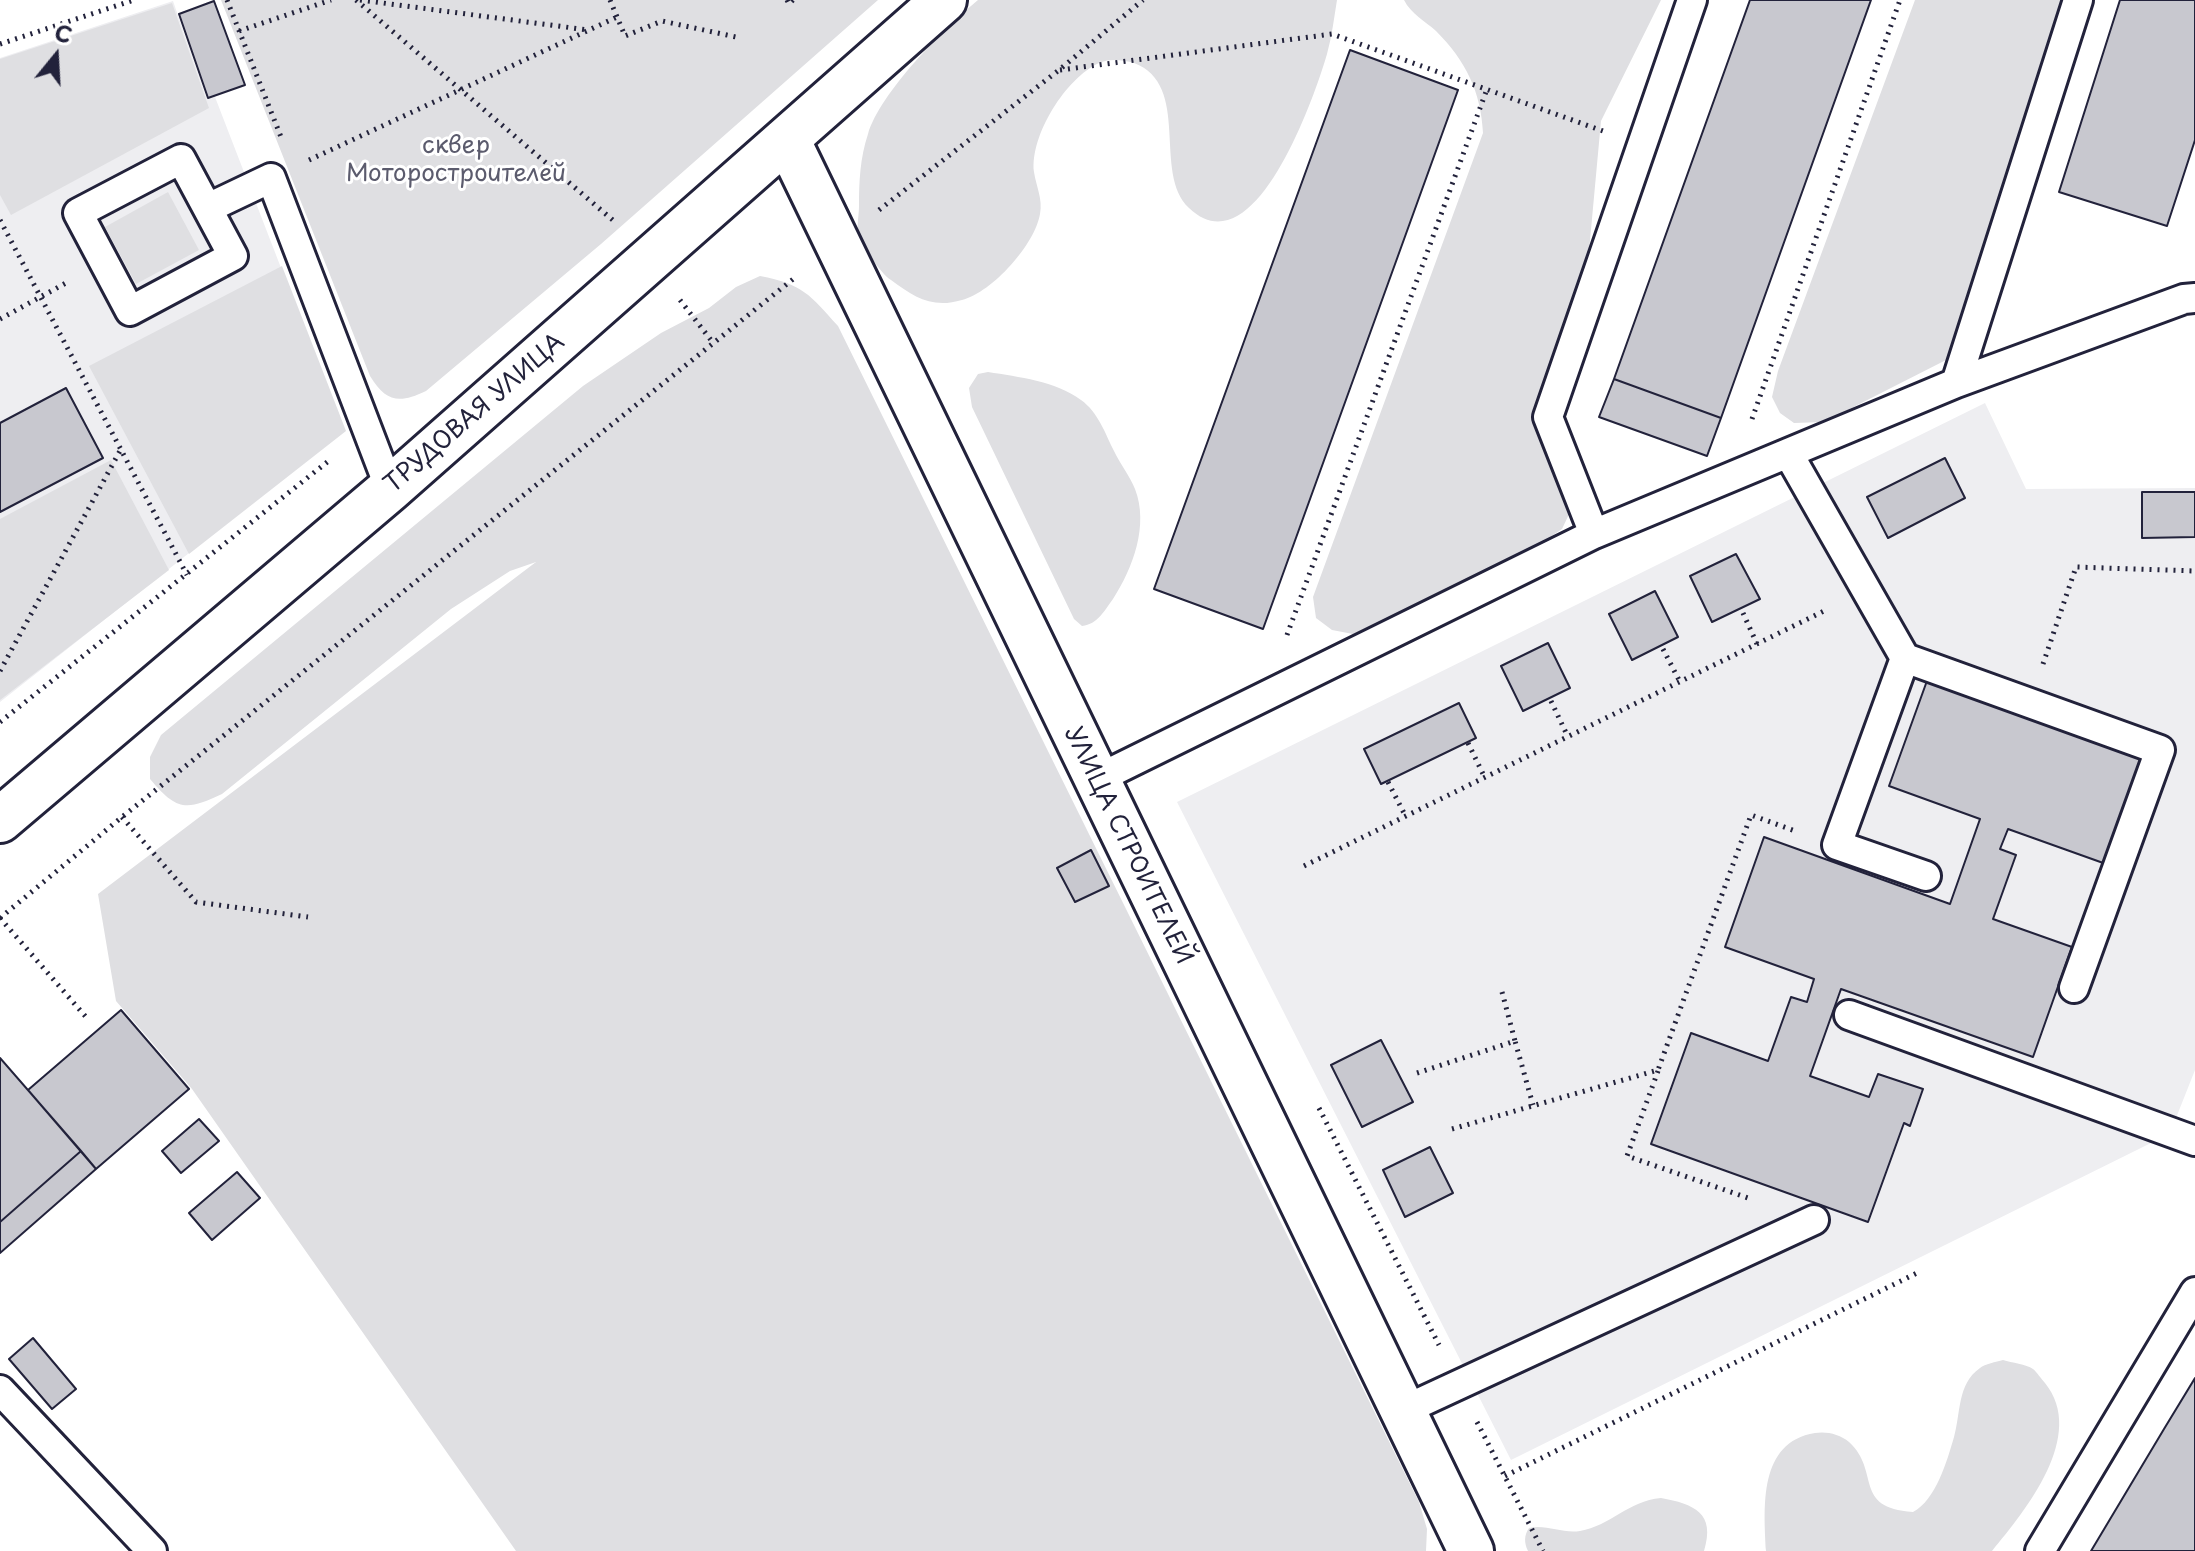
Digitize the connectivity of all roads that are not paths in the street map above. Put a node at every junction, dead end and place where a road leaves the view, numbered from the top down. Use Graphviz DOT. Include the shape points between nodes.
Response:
graph roads {
  1 [pos="944,0"];
  2 [pos="1692,0"];
  3 [pos="2078,0"];
  4 [pos="787,139"];
  5 [pos="208,208"];
  6 [pos="2195,298"];
  7 [pos="1956,383"];
  8 [pos="1788,453"];
  9 [pos="390,489"];
  10 [pos="1594,534"];
  11 [pos="1905,658"];
  12 [pos="1095,780"];
  13 [pos="3,808"];
  14 [pos="1926,876"];
  15 [pos="2074,988"];
  16 [pos="1849,1015"];
  17 [pos="2195,1141"];
  18 [pos="1814,1220"];
  19 [pos="2195,1292"];
  20 [pos="0,1390"];
  21 [pos="1402,1411"];
  22 [pos="152,1551"];
  23 [pos="1471,1551"];
  24 [pos="2040,1551"];
  1 -- 4 [label="street, ТРУДОВАЯ УЛИЦА"];
  2 -- 10 [label="lane" via="1548,417"];
  3 -- 7 [label="lane"];
  4 -- 9 [label="street, ТРУДОВАЯ УЛИЦА"];
  4 -- 12 [label="street, УЛИЦА СТРОИТЕЛЕЙ"];
  5 -- 5 [label="lane" via="181,159 78,213 130,311 233,256"];
  5 -- 9 [label="lane" via="271,178"];
  6 -- 7 [label="lane"];
  7 -- 8 [label="lane"];
  8 -- 10 [label="lane"];
  8 -- 11 [label="lane"];
  9 -- 13 [label="street, ТРУДОВАЯ УЛИЦА"];
  10 -- 12 [label="lane"];
  11 -- 14 [label="lane" via="1837,845"];
  11 -- 15 [label="lane" via="2160,750"];
  12 -- 21 [label="street, УЛИЦА СТРОИТЕЛЕЙ"];
  16 -- 17 [label="lane"];
  18 -- 21 [label="lane"];
  19 -- 24 [label="lane"];
  20 -- 22 [label="lane"];
  21 -- 23 [label="street, УЛИЦА СТРОИТЕЛЕЙ"];
}
